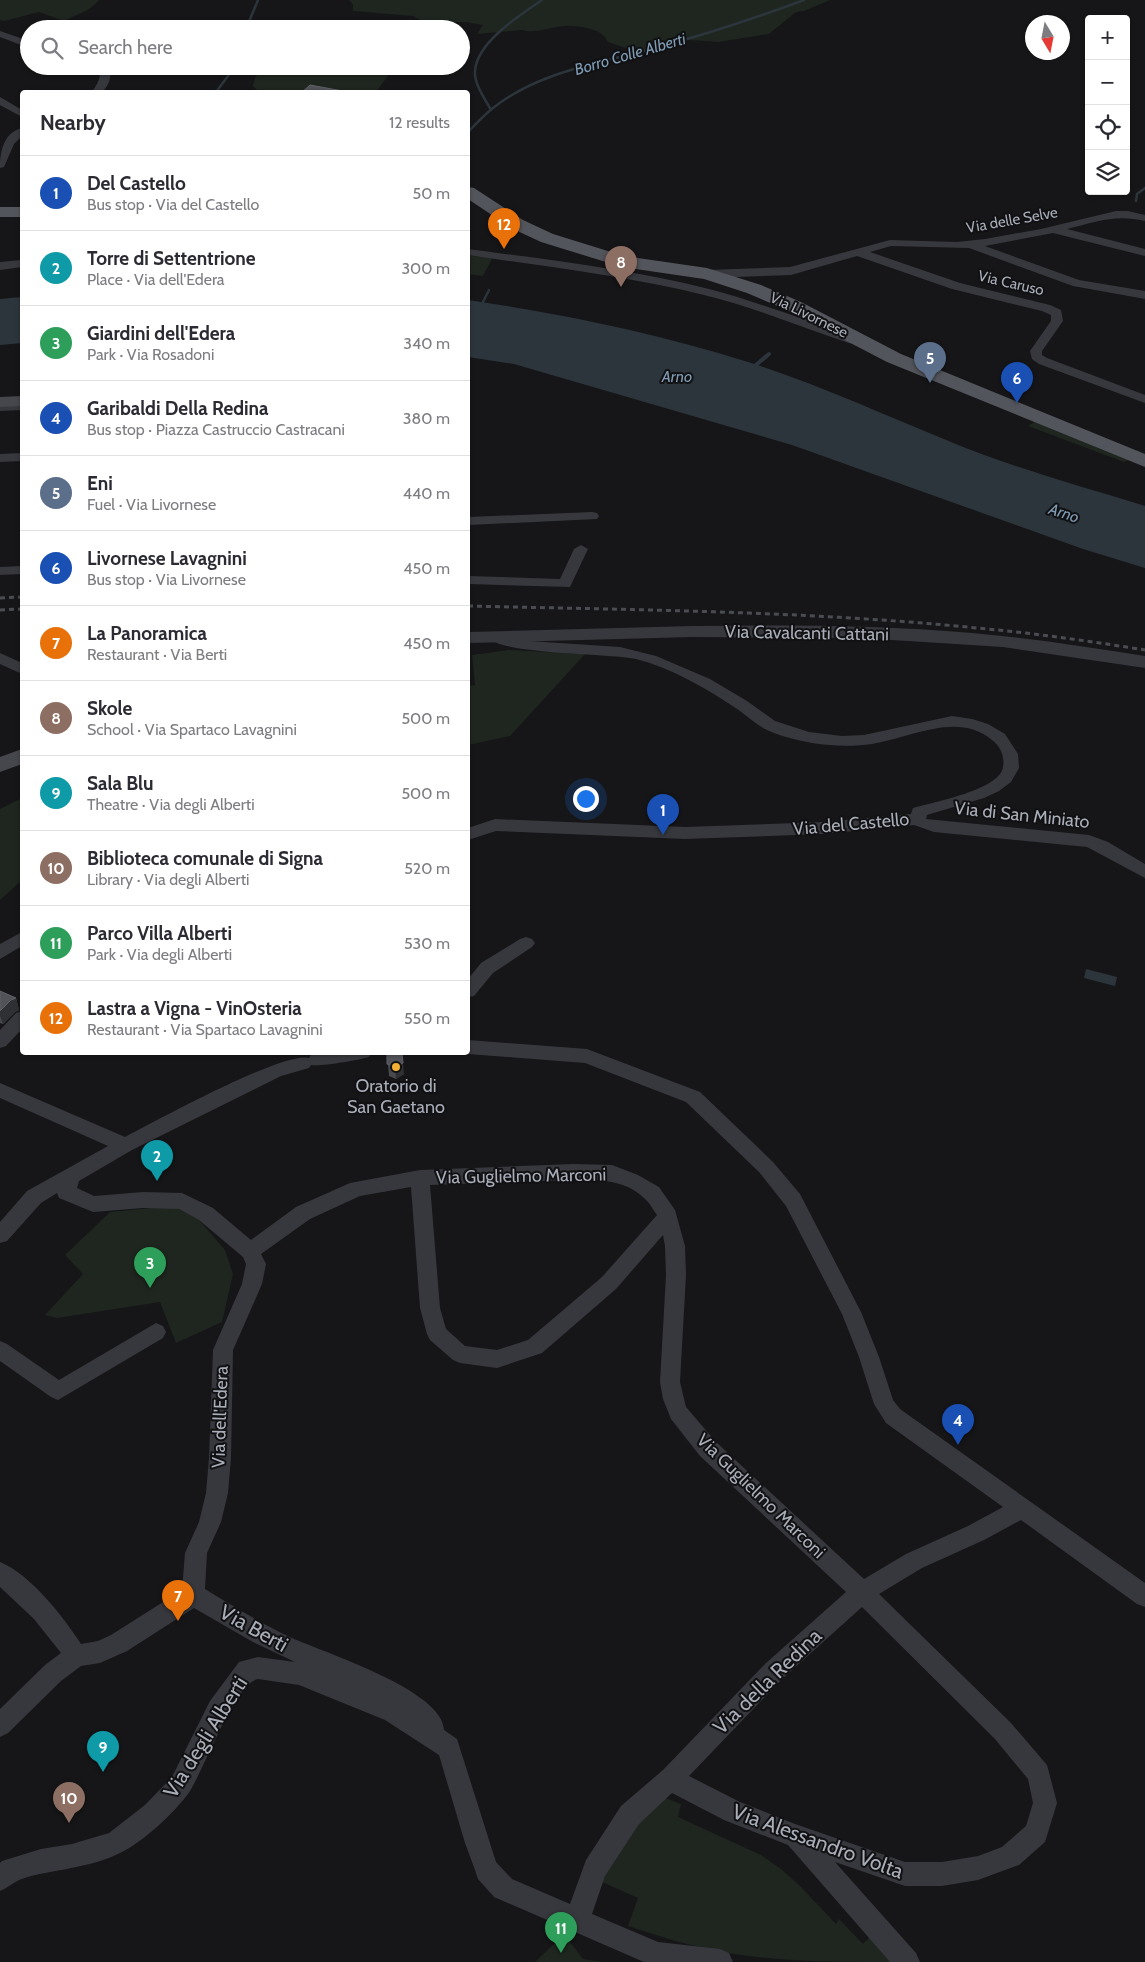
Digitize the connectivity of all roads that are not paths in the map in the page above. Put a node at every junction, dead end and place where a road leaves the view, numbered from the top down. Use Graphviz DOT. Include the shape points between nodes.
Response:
graph roads {
  1 [pos="0,34"];
  2 [pos="20,42"];
  3 [pos="105,75"];
  4 [pos="99,90"];
  5 [pos="0,100"];
  6 [pos="20,113"];
  7 [pos="20,133"];
  8 [pos="0,165"];
  9 [pos="470,193"];
  10 [pos="0,212"];
  11 [pos="20,212"];
  12 [pos="1145,218"];
  13 [pos="1053,229"];
  14 [pos="967,244"];
  15 [pos="470,252"];
  16 [pos="857,252"];
  17 [pos="1145,253"];
  18 [pos="20,264"];
  19 [pos="0,266"];
  20 [pos="707,274"];
  21 [pos="1145,295"];
  22 [pos="864,343"];
  23 [pos="1145,399"];
  24 [pos="20,401"];
  25 [pos="0,402"];
  26 [pos="20,406"];
  27 [pos="0,407"];
  28 [pos="20,457"];
  29 [pos="0,458"];
  30 [pos="1145,461"];
  31 [pos="592,516"];
  32 [pos="470,520"];
  33 [pos="580,549"];
  34 [pos="20,570"];
  35 [pos="0,571"];
  36 [pos="470,580"];
  37 [pos="495,637"];
  38 [pos="470,638"];
  39 [pos="0,658"];
  40 [pos="1145,662"];
  41 [pos="20,668"];
  42 [pos="20,757"];
  43 [pos="0,766"];
  44 [pos="918,819"];
  45 [pos="470,833"];
  46 [pos="1145,872"];
  47 [pos="20,939"];
  48 [pos="526,943"];
  49 [pos="0,954"];
  50 [pos="470,989"];
  51 [pos="20,1020"];
  52 [pos="0,1041"];
  53 [pos="470,1047"];
  54 [pos="330,1055"];
  55 [pos="300,1060"];
  56 [pos="0,1090"];
  57 [pos="125,1145"];
  58 [pos="70,1178"];
  59 [pos="420,1178"];
  60 [pos="668,1216"];
  61 [pos="0,1235"];
  62 [pos="250,1251"];
  63 [pos="156,1332"];
  64 [pos="0,1350"];
  65 [pos="1022,1508"];
  66 [pos="0,1573"];
  67 [pos="862,1592"];
  68 [pos="194,1595"];
  69 [pos="1145,1596"];
  70 [pos="76,1656"];
  71 [pos="0,1725"];
  72 [pos="432,1736"];
  73 [pos="671,1778"];
  74 [pos="794,1836"];
  75 [pos="0,1879"];
  76 [pos="577,1920"];
  77 [pos="720,1962"];
  78 [pos="908,1962"];
  1 -- 2 [label="street"];
  3 -- 4 [label="street"];
  5 -- 6 [label="street"];
  7 -- 8 [label="street" via="9,143"];
  9 -- 20 [label="main road, Via Livornese" via="517,224 547,238 638,265"];
  10 -- 11 [label="main road"];
  12 -- 13 [label="street, Via delle Selve" via="1116,214"];
  13 -- 14 [label="street, Via delle Selve"];
  13 -- 17 [label="street"];
  14 -- 16 [label="street, Via delle Selve" via="902,242"];
  14 -- 21 [label="street" via="1077,283"];
  15 -- 22 [label="street" via="606,272 706,292"];
  16 -- 20 [label="street, Via delle Selve" via="791,271"];
  16 -- 23 [label="street, Via Caruso" via="956,286 1046,308 1057,314 1057,321 1036,351 1036,356"];
  18 -- 19 [label="street"];
  20 -- 22 [label="main road, Via Livornese" via="794,306"];
  22 -- 30 [label="main road, Via Livornese" via="900,361"];
  24 -- 25 [label="main road"];
  26 -- 27 [label="street"];
  28 -- 29 [label="street"];
  31 -- 32 [label="street"];
  33 -- 36 [label="street" via="565,584"];
  34 -- 35 [label="street"];
  37 -- 38 [label="street, Via Cavalcanti Cattani"];
  37 -- 40 [label="street, Via Cavalcanti Cattani" via="801,631 918,635 1001,642"];
  37 -- 44 [label="street, Via del Castello" via="517,644 636,654 678,668 771,726 827,740 849,741 902,733 954,720 981,727 1002,741 1010,753 1012,766 1007,778 996,788 919,812"];
  39 -- 41 [label="street"];
  42 -- 43 [label="main road"];
  44 -- 45 [label="street, Via del Castello" via="823,828 685,833 495,825"];
  44 -- 46 [label="street, Via di San Miniato" via="934,826 1089,841"];
  47 -- 49 [label="street"];
  48 -- 50 [label="street" via="487,968"];
  51 -- 52 [label="street"];
  53 -- 65 [label="street" via="586,1056 693,1096 766,1167 793,1200 851,1312 870,1357 884,1404 893,1416"];
  54 -- 55 [label="street"];
  55 -- 57 [label="street" via="216,1098"];
  56 -- 57 [label="street"];
  57 -- 58 [label="street"];
  58 -- 61 [label="street" via="34,1197"];
  58 -- 62 [label="street" via="66,1192 93,1204 182,1201 206,1214"];
  59 -- 60 [label="street, Via Guglielmo Marconi" via="612,1173 652,1193"];
  59 -- 60 [label="street" via="430,1308 437,1334 460,1354 497,1359 535,1347 609,1282"];
  59 -- 62 [label="street, Via Guglielmo Marconi" via="357,1189 303,1212"];
  60 -- 67 [label="street, Via Guglielmo Marconi" via="675,1246 676,1275 670,1382 678,1412 708,1449"];
  62 -- 68 [label="street, Via dell'Edera" via="256,1264 252,1284 223,1350 217,1493 210,1522 196,1553"];
  63 -- 64 [label="street" via="58,1391"];
  65 -- 67 [label="street, Via della Redina" via="914,1561"];
  65 -- 69 [label="street"];
  66 -- 70 [label="street" via="58,1628"];
  67 -- 73 [label="street, Via della Redina" via="774,1671"];
  67 -- 74 [label="street, Via Alessandro Volta" via="1027,1759 1039,1773 1045,1803 1036,1833 1010,1856 978,1868 942,1874 905,1874"];
  68 -- 70 [label="street" via="120,1644"];
  68 -- 72 [label="street, Via Berti" via="279,1643 401,1698 424,1715 432,1726"];
  70 -- 71 [label="street" via="53,1673"];
  72 -- 75 [label="street, Via degli Alberti" via="393,1712 299,1674 263,1668 246,1670 218,1709 180,1786 154,1814 115,1843 10,1870"];
  72 -- 76 [label="street, Via degli Alberti" via="449,1747 487,1870 503,1888"];
  73 -- 74 [label="street, Via Alessandro Volta" via="733,1811"];
  73 -- 76 [label="street, Via della Redina" via="630,1815 595,1869"];
  74 -- 78 [label="street"];
  76 -- 77 [label="street, Via degli Alberti" via="657,1955"];
}
